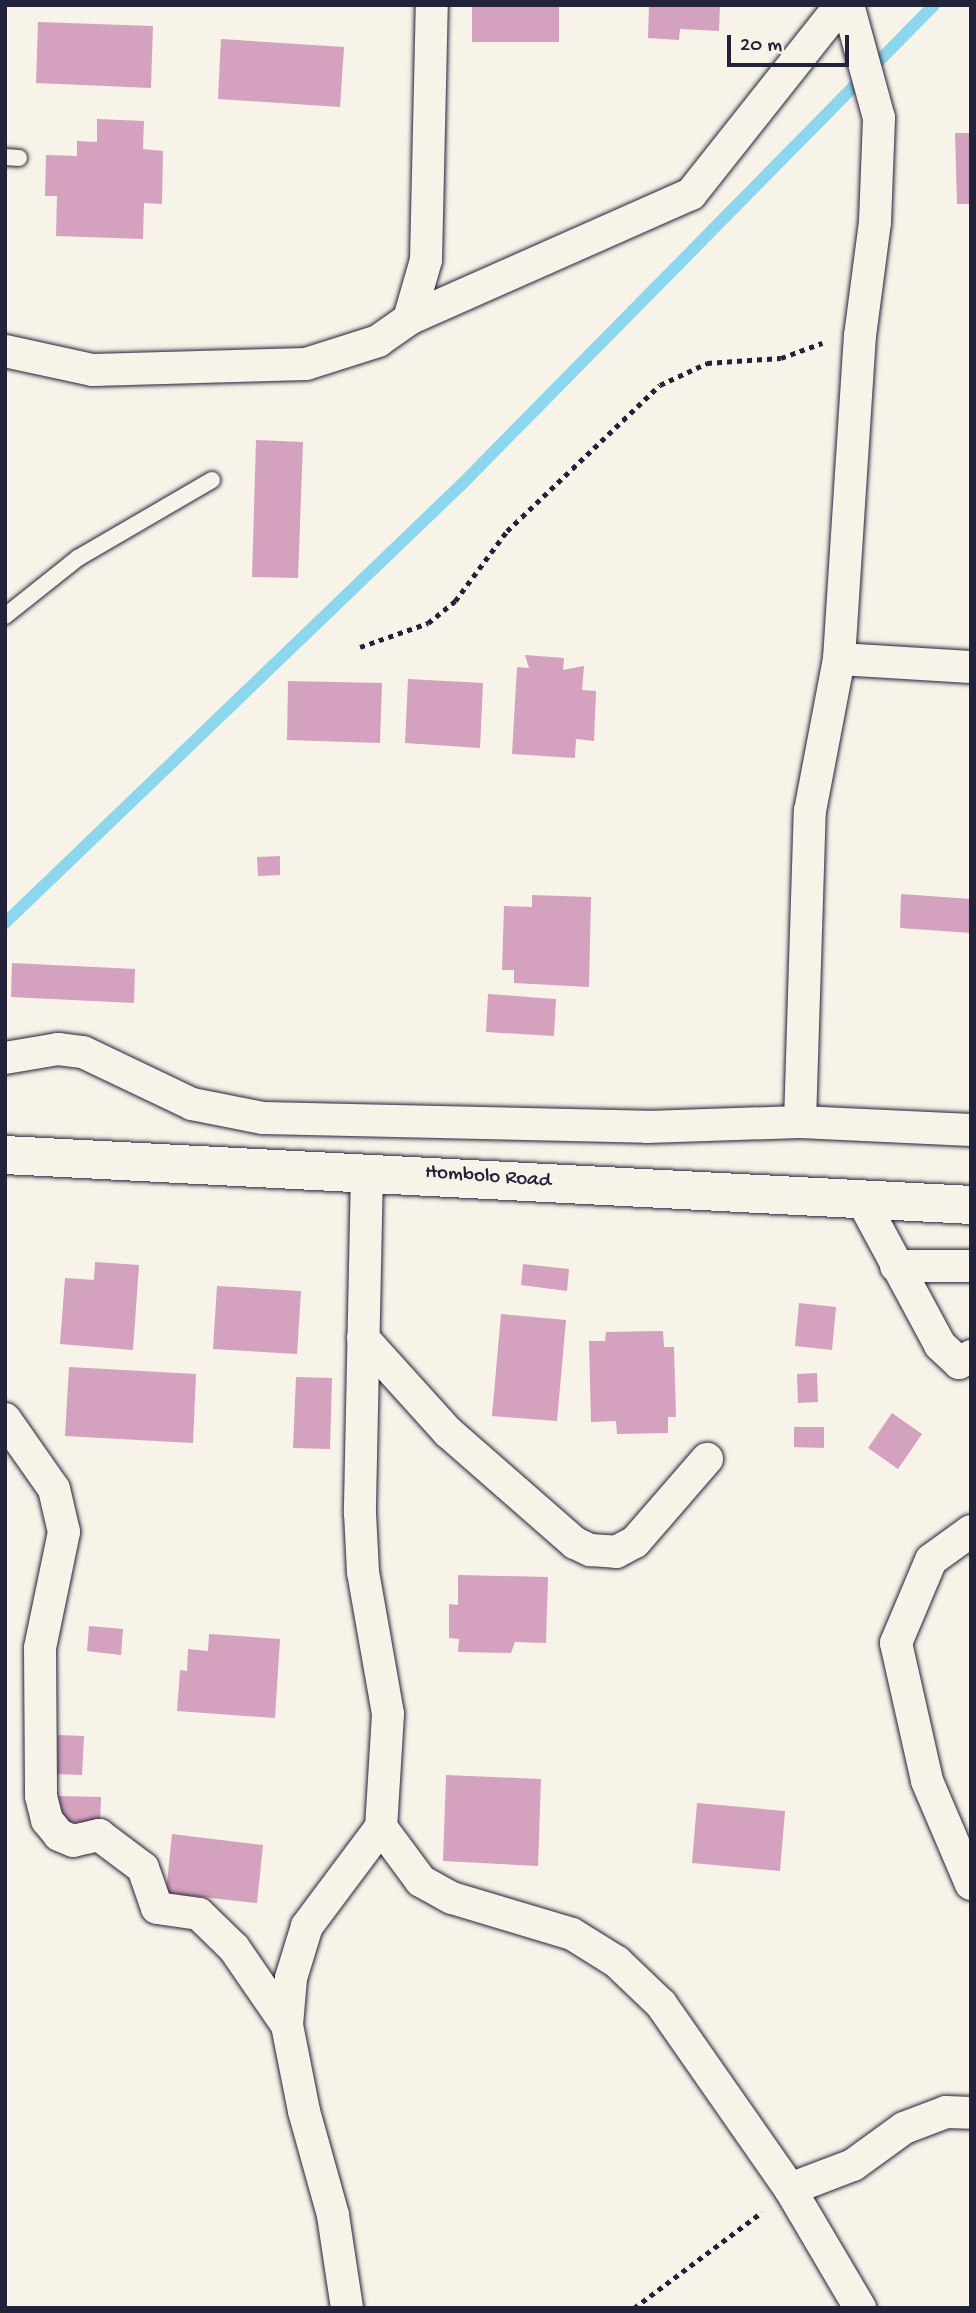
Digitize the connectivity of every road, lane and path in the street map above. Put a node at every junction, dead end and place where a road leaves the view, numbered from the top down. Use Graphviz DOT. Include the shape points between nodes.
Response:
graph roads {
  1 [pos="432,5"];
  2 [pos="841,5"];
  3 [pos="848,5"];
  4 [pos="409,319"];
  5 [pos="860,336"];
  6 [pos="5,351"];
  7 [pos="212,480"];
  8 [pos="5,616"];
  9 [pos="360,647"];
  10 [pos="839,659"];
  11 [pos="971,667"];
  12 [pos="5,1058"];
  13 [pos="800,1122"];
  14 [pos="971,1130"];
  15 [pos="5,1155"];
  16 [pos="367,1171"];
  17 [pos="862,1200"];
  18 [pos="971,1205"];
  19 [pos="896,1266"];
  20 [pos="971,1266"];
  21 [pos="363,1338"];
  22 [pos="971,1356"];
  23 [pos="5,1419"];
  24 [pos="707,1460"];
  25 [pos="971,1531"];
  26 [pos="381,1827"];
  27 [pos="971,1884"];
  28 [pos="287,2025"];
  29 [pos="971,2113"];
  30 [pos="790,2189"];
  31 [pos="347,2308"];
  32 [pos="634,2308"];
  33 [pos="860,2308"];
  1 -- 4 [label="street" via="426,260"];
  2 -- 4 [label="street" via="691,194"];
  3 -- 5 [label="street" via="879,118 875,222"];
  4 -- 6 [label="street" via="378,341 306,363 93,370"];
  5 -- 9 [label="path" via="781,358 707,363 674,376 633,408 507,531 455,601 428,623"];
  5 -- 10 [label="street"];
  7 -- 8 [label="lane" via="78,558"];
  10 -- 11 [label="street"];
  10 -- 13 [label="street" via="810,811"];
  12 -- 13 [label="street" via="58,1049 83,1052 192,1104 263,1118 647,1127"];
  13 -- 14 [label="street"];
  15 -- 16 [label="street, Hombolo Road"];
  16 -- 17 [label="street, Hombolo Road"];
  16 -- 21 [label="street"];
  17 -- 18 [label="street, Hombolo Road"];
  17 -- 19 [label="street"];
  19 -- 20 [label="street"];
  19 -- 22 [label="street" via="940,1345 959,1363"];
  21 -- 24 [label="street" via="448,1432 575,1544 590,1550 616,1552 635,1542"];
  21 -- 26 [label="street" via="363,1572 388,1714"];
  23 -- 28 [label="street" via="54,1489 64,1532 40,1648 41,1796 47,1820 59,1835 73,1841 99,1835 143,1868 158,1908 199,1914 234,1948"];
  25 -- 27 [label="street" via="931,1560 896,1643 927,1781"];
  26 -- 28 [label="street" via="307,1926 291,1978"];
  26 -- 30 [label="street" via="421,1881 452,1898 572,1934 617,1962 661,2004"];
  28 -- 31 [label="street" via="304,2111 333,2215"];
  29 -- 30 [label="street" via="946,2112 904,2128 853,2165"];
  30 -- 32 [label="path"];
  30 -- 33 [label="street"];
}
